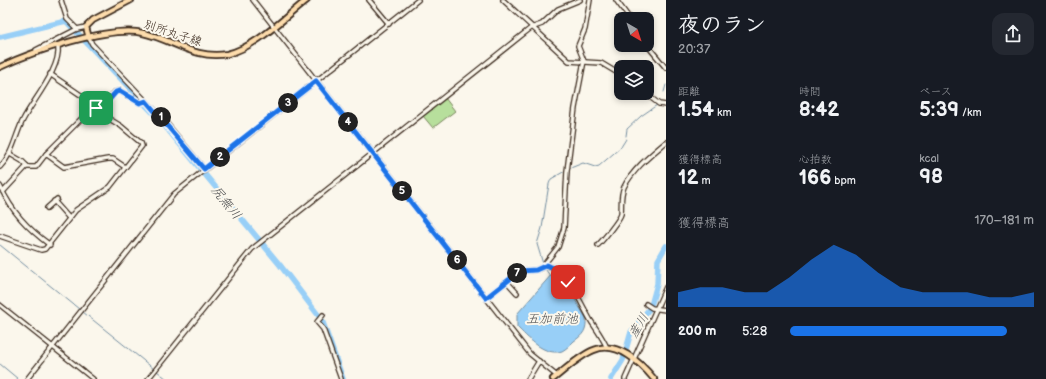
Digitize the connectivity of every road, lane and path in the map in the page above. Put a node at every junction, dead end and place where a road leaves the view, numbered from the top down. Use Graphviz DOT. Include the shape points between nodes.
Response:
graph roads {
  1 [pos="61,0"];
  2 [pos="131,0"];
  3 [pos="253,0"];
  4 [pos="307,0"];
  5 [pos="369,0"];
  6 [pos="418,0"];
  7 [pos="505,0"];
  8 [pos="580,0"];
  9 [pos="590,0"];
  10 [pos="616,0"];
  11 [pos="625,12"];
  12 [pos="389,24"];
  13 [pos="86,26"];
  14 [pos="273,27"];
  15 [pos="531,28"];
  16 [pos="75,30"];
  17 [pos="85,39"];
  18 [pos="47,46"];
  19 [pos="58,46"];
  20 [pos="36,50"];
  21 [pos="653,52"];
  22 [pos="584,61"];
  23 [pos="0,67"];
  24 [pos="666,68"];
  25 [pos="614,70"];
  26 [pos="50,74"];
  27 [pos="316,81"];
  28 [pos="654,100"];
  29 [pos="145,102"];
  30 [pos="666,105"];
  31 [pos="96,108"];
  32 [pos="99,111"];
  33 [pos="666,142"];
  34 [pos="372,153"];
  35 [pos="10,154"];
  36 [pos="46,154"];
  37 [pos="27,166"];
  38 [pos="0,167"];
  39 [pos="125,167"];
  40 [pos="204,169"];
  41 [pos="0,186"];
  42 [pos="3,192"];
  43 [pos="47,208"];
  44 [pos="69,218"];
  45 [pos="0,236"];
  46 [pos="50,245"];
  47 [pos="598,245"];
  48 [pos="547,265"];
  49 [pos="507,282"];
  50 [pos="666,288"];
  51 [pos="517,293"];
  52 [pos="486,298"];
  53 [pos="646,304"];
  54 [pos="0,305"];
  55 [pos="658,309"];
  56 [pos="666,310"];
  57 [pos="321,317"];
  58 [pos="53,347"];
  59 [pos="607,348"];
  60 [pos="634,359"];
  61 [pos="538,361"];
  62 [pos="557,376"];
  63 [pos="27,379"];
  64 [pos="93,379"];
  65 [pos="148,379"];
  66 [pos="340,379"];
  67 [pos="528,379"];
  68 [pos="563,379"];
  69 [pos="625,379"];
  70 [pos="654,379"];
  1 -- 16 [label="street" via="67,19"];
  2 -- 13 [label="main road"];
  3 -- 14 [label="street"];
  4 -- 14 [label="main road, 別所丸子線"];
  5 -- 12 [label="street"];
  6 -- 12 [label="street"];
  7 -- 15 [label="street"];
  8 -- 15 [label="street" via="558,9 542,24"];
  9 -- 22 [label="street" via="585,29 578,46"];
  10 -- 11 [label="street"];
  12 -- 27 [label="street"];
  13 -- 16 [label="street"];
  13 -- 17 [label="main road"];
  14 -- 17 [label="main road, 別所丸子線" via="248,46 216,55 189,51 157,37 136,32 111,32"];
  14 -- 27 [label="street"];
  15 -- 22 [label="street" via="568,61"];
  15 -- 34 [label="street"];
  16 -- 18 [label="street"];
  17 -- 19 [label="main road, 別所丸子線"];
  17 -- 29 [label="street"];
  18 -- 19 [label="main road, 別所丸子線"];
  18 -- 20 [label="street"];
  18 -- 23 [label="main road, 別所丸子線"];
  19 -- 26 [label="street" via="58,59"];
  21 -- 24 [label="street"];
  22 -- 25 [label="street" via="606,64"];
  22 -- 48 [label="street" via="567,171 563,236 558,248 546,262"];
  26 -- 31 [label="street"];
  26 -- 35 [label="street" via="22,122"];
  27 -- 34 [label="street"];
  27 -- 40 [label="street"];
  28 -- 30 [label="street"];
  29 -- 32 [label="street" via="140,103 120,91 116,92"];
  29 -- 40 [label="street"];
  31 -- 32 [label="street"];
  31 -- 36 [label="street" via="82,118"];
  32 -- 39 [label="street" via="141,143 142,146"];
  33 -- 47 [label="street" via="629,179 620,198 621,215"];
  34 -- 52 [label="street"];
  34 -- 65 [label="street" via="247,254"];
  35 -- 37 [label="street"];
  35 -- 38 [label="street"];
  36 -- 37 [label="street" via="36,167"];
  36 -- 39 [label="street" via="64,167 113,159"];
  37 -- 42 [label="street"];
  39 -- 44 [label="street" via="107,189 76,210"];
  40 -- 58 [label="street" via="174,194"];
  41 -- 42 [label="street"];
  42 -- 46 [label="street" via="17,216"];
  43 -- 44 [label="street" via="55,200"];
  44 -- 46 [label="street"];
  45 -- 46 [label="street" via="42,250"];
  48 -- 49 [label="street" via="536,270 520,271"];
  48 -- 59 [label="street" via="559,271 568,282 603,337"];
  49 -- 51 [label="street"];
  49 -- 52 [label="street"];
  50 -- 55 [label="street"];
  52 -- 61 [label="street"];
  53 -- 55 [label="street"];
  54 -- 58 [label="street"];
  55 -- 56 [label="street"];
  55 -- 60 [label="street"];
  57 -- 66 [label="street" via="317,322 323,329"];
  58 -- 63 [label="street"];
  58 -- 64 [label="street"];
  59 -- 60 [label="main road"];
  59 -- 62 [label="main road" via="593,350"];
  60 -- 69 [label="street"];
  60 -- 70 [label="main road"];
  61 -- 62 [label="street"];
  61 -- 67 [label="street"];
  62 -- 68 [label="street"];
}
